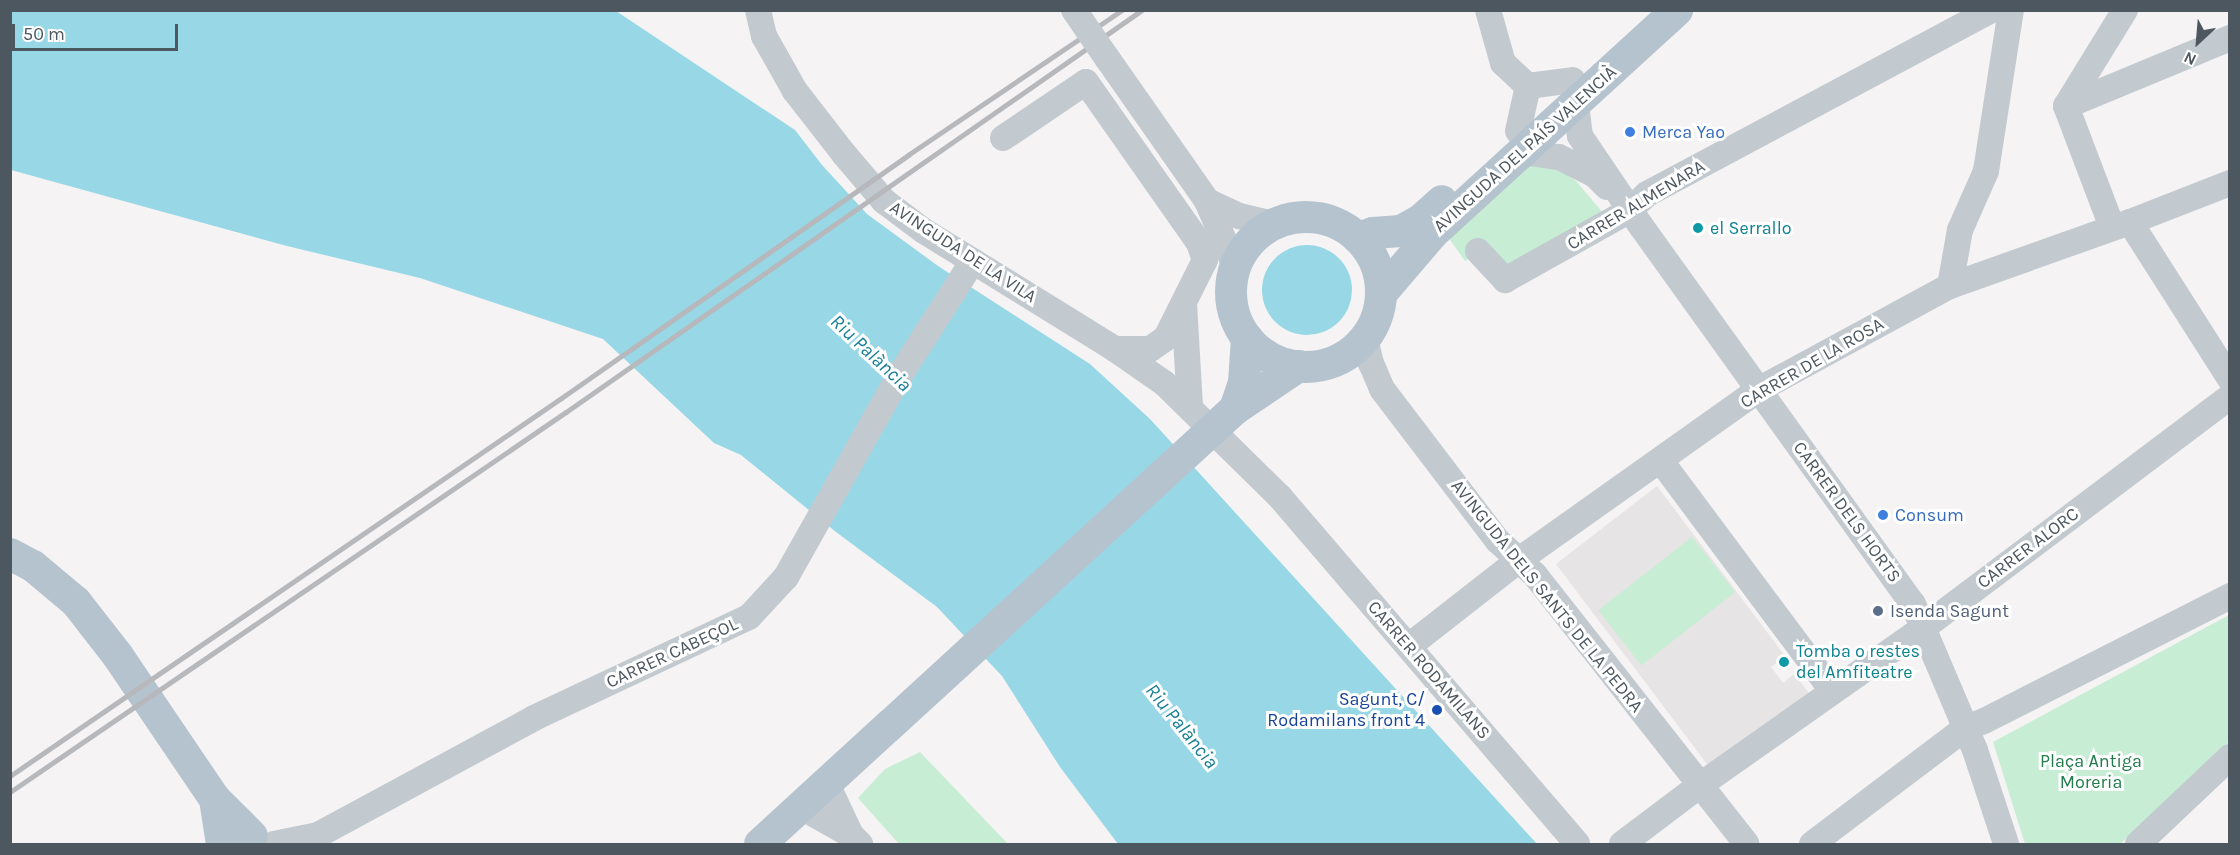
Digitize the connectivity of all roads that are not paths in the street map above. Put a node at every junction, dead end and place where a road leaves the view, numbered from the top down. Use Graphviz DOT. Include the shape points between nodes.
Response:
graph roads {
  1 [pos="758,10"];
  2 [pos="1074,10"];
  3 [pos="1488,10"];
  4 [pos="1649,10"];
  5 [pos="1677,10"];
  6 [pos="1992,10"];
  7 [pos="2011,10"];
  8 [pos="2120,13"];
  9 [pos="2229,38"];
  10 [pos="1528,86"];
  11 [pos="1574,92"];
  12 [pos="2066,106"];
  13 [pos="1003,138"];
  14 [pos="1521,141"];
  15 [pos="2229,183"];
  16 [pos="1207,201"];
  17 [pos="1630,210"];
  18 [pos="1273,224"];
  19 [pos="2121,224"];
  20 [pos="1358,238"];
  21 [pos="1478,251"];
  22 [pos="973,261"];
  23 [pos="1235,266"];
  24 [pos="1950,286"];
  25 [pos="1381,294"];
  26 [pos="1184,303"];
  27 [pos="1247,338"];
  28 [pos="1365,338"];
  29 [pos="1115,349"];
  30 [pos="1299,366"];
  31 [pos="2229,379"];
  32 [pos="1760,389"];
  33 [pos="2229,397"];
  34 [pos="1190,408"];
  35 [pos="1235,409"];
  36 [pos="1661,461"];
  37 [pos="10,554"];
  38 [pos="1519,560"];
  39 [pos="2229,596"];
  40 [pos="1923,628"];
  41 [pos="1409,646"];
  42 [pos="1832,690"];
  43 [pos="1964,729"];
  44 [pos="2229,757"];
  45 [pos="827,784"];
  46 [pos="1699,786"];
  47 [pos="215,799"];
  48 [pos="801,807"];
  49 [pos="314,840"];
  50 [pos="855,840"];
  51 [pos="258,842"];
  52 [pos="222,844"];
  53 [pos="760,844"];
  54 [pos="1577,844"];
  55 [pos="1622,844"];
  56 [pos="1747,844"];
  57 [pos="1812,844"];
  58 [pos="2006,844"];
  59 [pos="2138,844"];
  1 -- 22 [label="street, AVINGUDA DE LA VILA" via="764,36 778,63 844,154 884,201"];
  2 -- 16 [label="street, bridge"];
  3 -- 10 [label="street" via="1503,63"];
  4 -- 11 [label="main road, AVINGUDA DEL PAÍS VALENCIÀ"];
  5 -- 11 [label="main road, AVINGUDA DEL PAÍS VALENCIÀ"];
  6 -- 17 [label="street, CARRER ALMENARA" via="1647,194"];
  7 -- 24 [label="street" via="1986,171 1960,230"];
  8 -- 12 [label="street"];
  9 -- 12 [label="street"];
  10 -- 11 [label="street"];
  10 -- 14 [label="street"];
  11 -- 14 [label="main road, AVINGUDA DEL PAÍS VALENCIÀ"];
  11 -- 17 [label="street, CARRER DELS HORTS" via="1580,136"];
  12 -- 19 [label="street"];
  13 -- 26 [label="street" via="1086,82 1198,243 1205,260"];
  14 -- 17 [label="street, CARRER DELS HORTS" via="1595,175"];
  14 -- 20 [label="main road, AVINGUDA DEL PAÍS VALENCIÀ" via="1421,220 1401,231"];
  14 -- 25 [label="main road, AVINGUDA DEL PAÍS VALENCIÀ"];
  15 -- 19 [label="street, CARRER DE LA ROSA"];
  16 -- 18 [label="street" via="1239,216"];
  16 -- 23 [label="street"];
  17 -- 21 [label="street, CARRER ALMENARA" via="1505,280"];
  17 -- 32 [label="street, CARRER DELS HORTS"];
  18 -- 20 [label="main road" via="1297,216 1318,218"];
  18 -- 23 [label="main road" via="1250,241"];
  19 -- 24 [label="street, CARRER DE LA ROSA"];
  19 -- 31 [label="street"];
  20 -- 25 [label="main road" via="1373,255 1380,273"];
  22 -- 29 [label="street, AVINGUDA DE LA VILA"];
  22 -- 49 [label="street, CARRER CABEÇOL" via="900,375 786,578 749,616 534,718"];
  23 -- 27 [label="main road" via="1232,304"];
  24 -- 32 [label="street, CARRER DE LA ROSA"];
  25 -- 28 [label="main road" via="1376,317"];
  26 -- 29 [label="street" via="1166,338 1150,350"];
  26 -- 34 [label="street"];
  27 -- 30 [label="main road" via="1277,361"];
  27 -- 35 [label="main road" via="1244,383"];
  28 -- 30 [label="main road" via="1334,361"];
  28 -- 38 [label="street, AVINGUDA DELS SANTS DE LA PEDRA" via="1382,388 1498,541"];
  29 -- 34 [label="street, AVINGUDA DE LA VILA" via="1164,383"];
  30 -- 35 [label="main road"];
  32 -- 36 [label="street, CARRER DE LA ROSA"];
  32 -- 40 [label="street, CARRER DELS HORTS" via="1913,604"];
  33 -- 40 [label="street, CARRER ALORC"];
  34 -- 41 [label="street, CARRER RODAMILANS" via="1280,497"];
  35 -- 45 [label="main road, bridge"];
  36 -- 38 [label="street, CARRER DE LA ROSA"];
  36 -- 42 [label="street"];
  37 -- 47 [label="main road" via="33,566 76,602 118,656"];
  38 -- 41 [label="street, CARRER DE LA ROSA"];
  38 -- 46 [label="street, AVINGUDA DELS SANTS DE LA PEDRA" via="1535,575"];
  39 -- 43 [label="street"];
  40 -- 42 [label="street, CARRER ALORC"];
  40 -- 43 [label="street, CARRER DELS HORTS"];
  41 -- 54 [label="street, CARRER RODAMILANS"];
  42 -- 46 [label="street, CARRER ALORC"];
  43 -- 57 [label="street"];
  43 -- 58 [label="street, CARRER DELS HORTS" via="1975,750"];
  44 -- 59 [label="street"];
  45 -- 48 [label="main road"];
  45 -- 50 [label="street"];
  46 -- 55 [label="street, CARRER ALORC"];
  46 -- 56 [label="street, AVINGUDA DELS SANTS DE LA PEDRA"];
  47 -- 51 [label="main road"];
  47 -- 52 [label="main road"];
  48 -- 50 [label="street"];
  48 -- 53 [label="main road"];
  49 -- 51 [label="street, CARRER CABEÇOL"];
}
